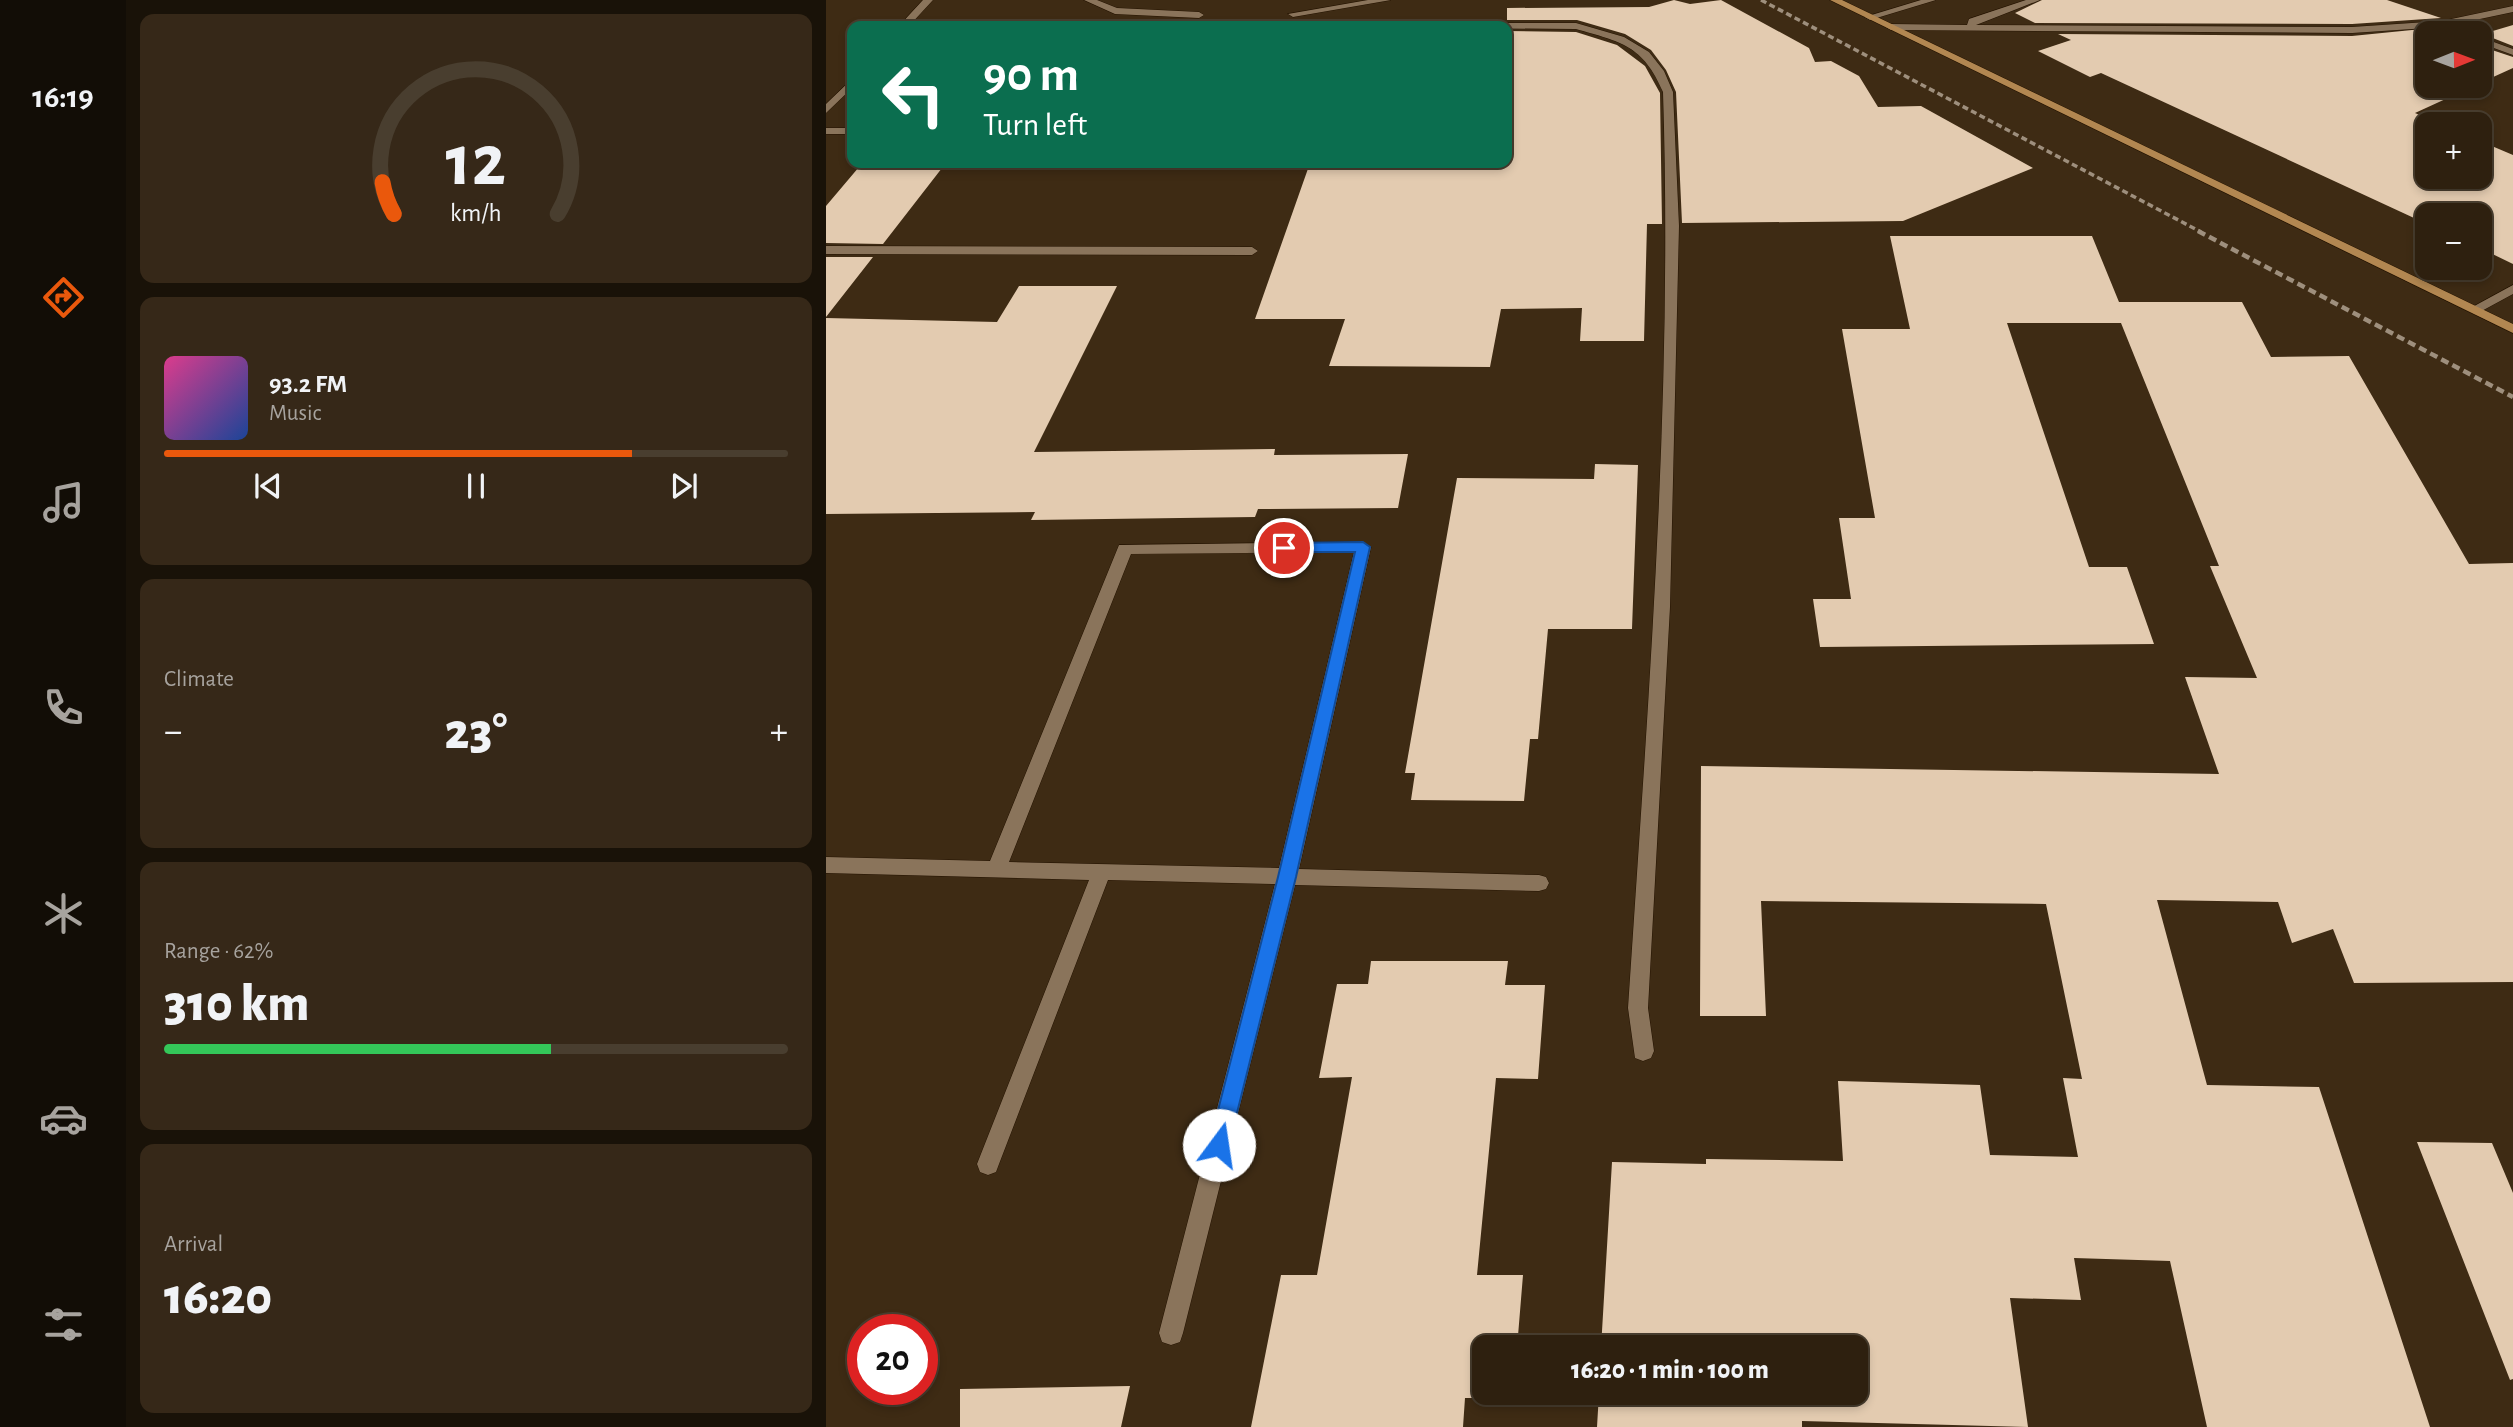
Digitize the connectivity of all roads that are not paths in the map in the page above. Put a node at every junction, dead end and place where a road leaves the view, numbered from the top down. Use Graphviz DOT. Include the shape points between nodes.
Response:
graph roads {
  1 [pos="928,0"];
  2 [pos="1089,0"];
  3 [pos="1386,0"];
  4 [pos="1835,0"];
  5 [pos="1931,0"];
  6 [pos="2035,0"];
  7 [pos="2513,9"];
  8 [pos="1870,17"];
  9 [pos="909,21"];
  10 [pos="2456,21"];
  11 [pos="1512,26"];
  12 [pos="2415,26"];
  13 [pos="1891,27"];
  14 [pos="1971,28"];
  15 [pos="2492,44"];
  16 [pos="2513,52"];
  17 [pos="847,87"];
  18 [pos="826,110"];
  19 [pos="826,131"];
  20 [pos="847,131"];
  21 [pos="826,250"];
  22 [pos="1252,251"];
  23 [pos="2513,289"];
  24 [pos="2473,310"];
  25 [pos="2513,329"];
  26 [pos="826,865"];
  27 [pos="997,869"];
  28 [pos="1101,873"];
  29 [pos="1287,877"];
  30 [pos="1539,883"];
  31 [pos="1643,1051"];
  32 [pos="988,1164"];
  33 [pos="1171,1333"];
  1 -- 9 [label="street"];
  2 -- 3 [label="street" via="1127,12 1259,16 1319,13"];
  4 -- 8 [label="main road"];
  5 -- 8 [label="street"];
  6 -- 14 [label="street" via="1972,21"];
  7 -- 10 [label="street"];
  8 -- 13 [label="main road"];
  11 -- 31 [label="street" via="1576,26 1622,39 1646,54 1668,92 1673,226 1662,607 1638,1007"];
  12 -- 14 [label="street" via="2352,30"];
  13 -- 14 [label="street"];
  13 -- 24 [label="main road"];
  15 -- 16 [label="street"];
  17 -- 18 [label="street"];
  19 -- 20 [label="street"];
  21 -- 22 [label="street"];
  23 -- 24 [label="street"];
  24 -- 25 [label="main road"];
  26 -- 27 [label="street"];
  27 -- 28 [label="street"];
  27 -- 29 [label="street" via="1125,549 1363,547"];
  28 -- 29 [label="street"];
  28 -- 32 [label="street"];
  29 -- 30 [label="street"];
  29 -- 33 [label="street"];
}
